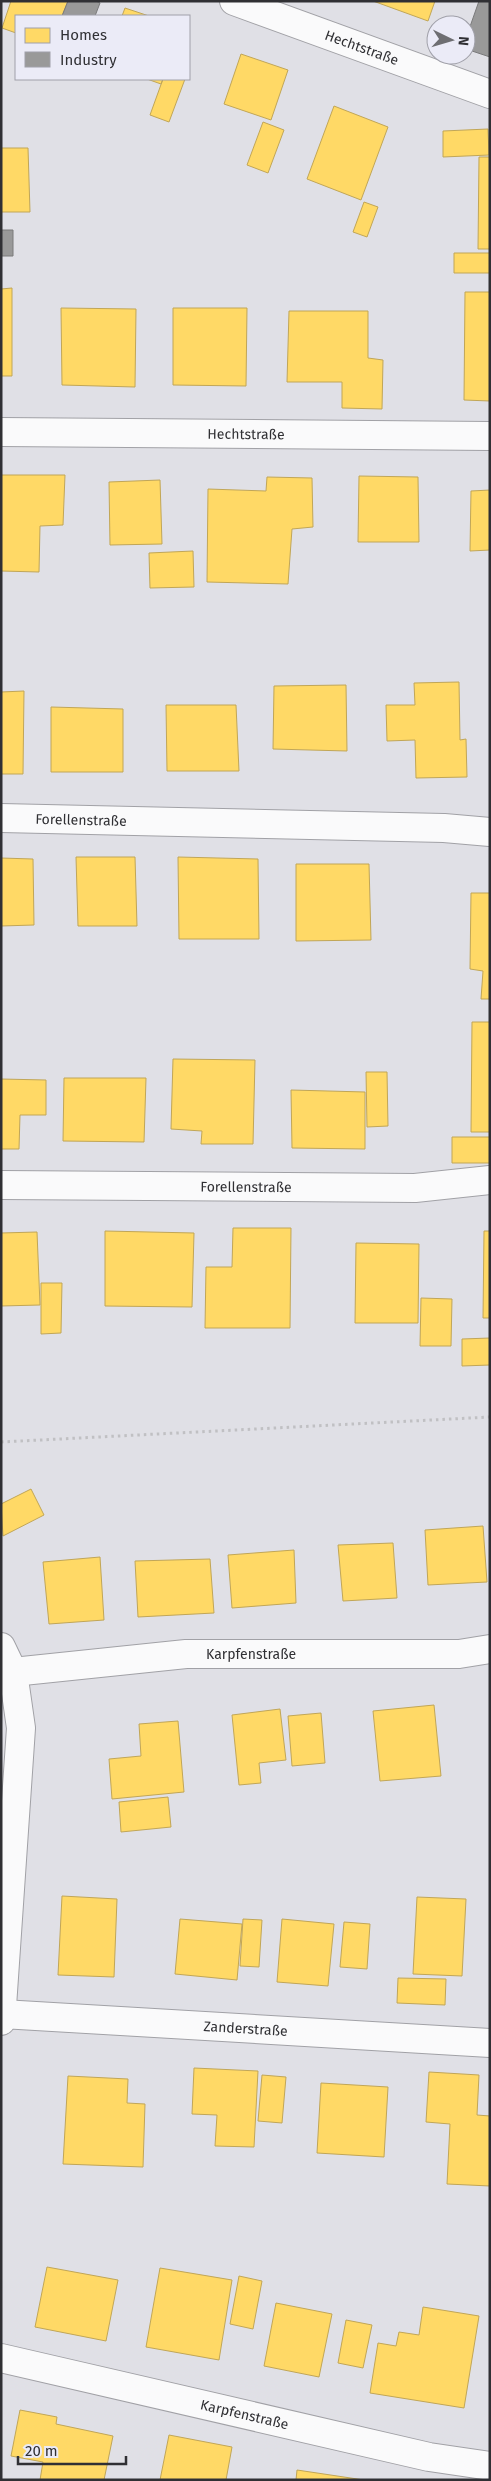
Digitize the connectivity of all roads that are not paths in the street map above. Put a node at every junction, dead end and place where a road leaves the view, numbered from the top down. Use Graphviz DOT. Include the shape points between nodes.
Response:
graph roads {
  1 [pos="234,1"];
  2 [pos="490,94"];
  3 [pos="1,432"];
  4 [pos="490,436"];
  5 [pos="1,818"];
  6 [pos="490,832"];
  7 [pos="490,1180"];
  8 [pos="1,1184"];
  9 [pos="1,1647"];
  10 [pos="490,1649"];
  11 [pos="13,1672"];
  12 [pos="2,2014"];
  13 [pos="1,2021"];
  14 [pos="490,2044"];
  15 [pos="1,2358"];
  16 [pos="490,2466"];
  1 -- 2 [label="street, Hechtstraße"];
  3 -- 4 [label="street, Hechtstraße"];
  5 -- 6 [label="street, Forellenstraße" via="444,828"];
  7 -- 8 [label="street, Forellenstraße" via="415,1188"];
  9 -- 11 [label="street"];
  10 -- 11 [label="street, Karpfenstraße" via="459,1654 186,1654"];
  11 -- 12 [label="street" via="21,1728"];
  12 -- 13 [label="street"];
  12 -- 14 [label="street, Zanderstraße"];
  15 -- 16 [label="street, Karpfenstraße" via="420,2454"];
}
